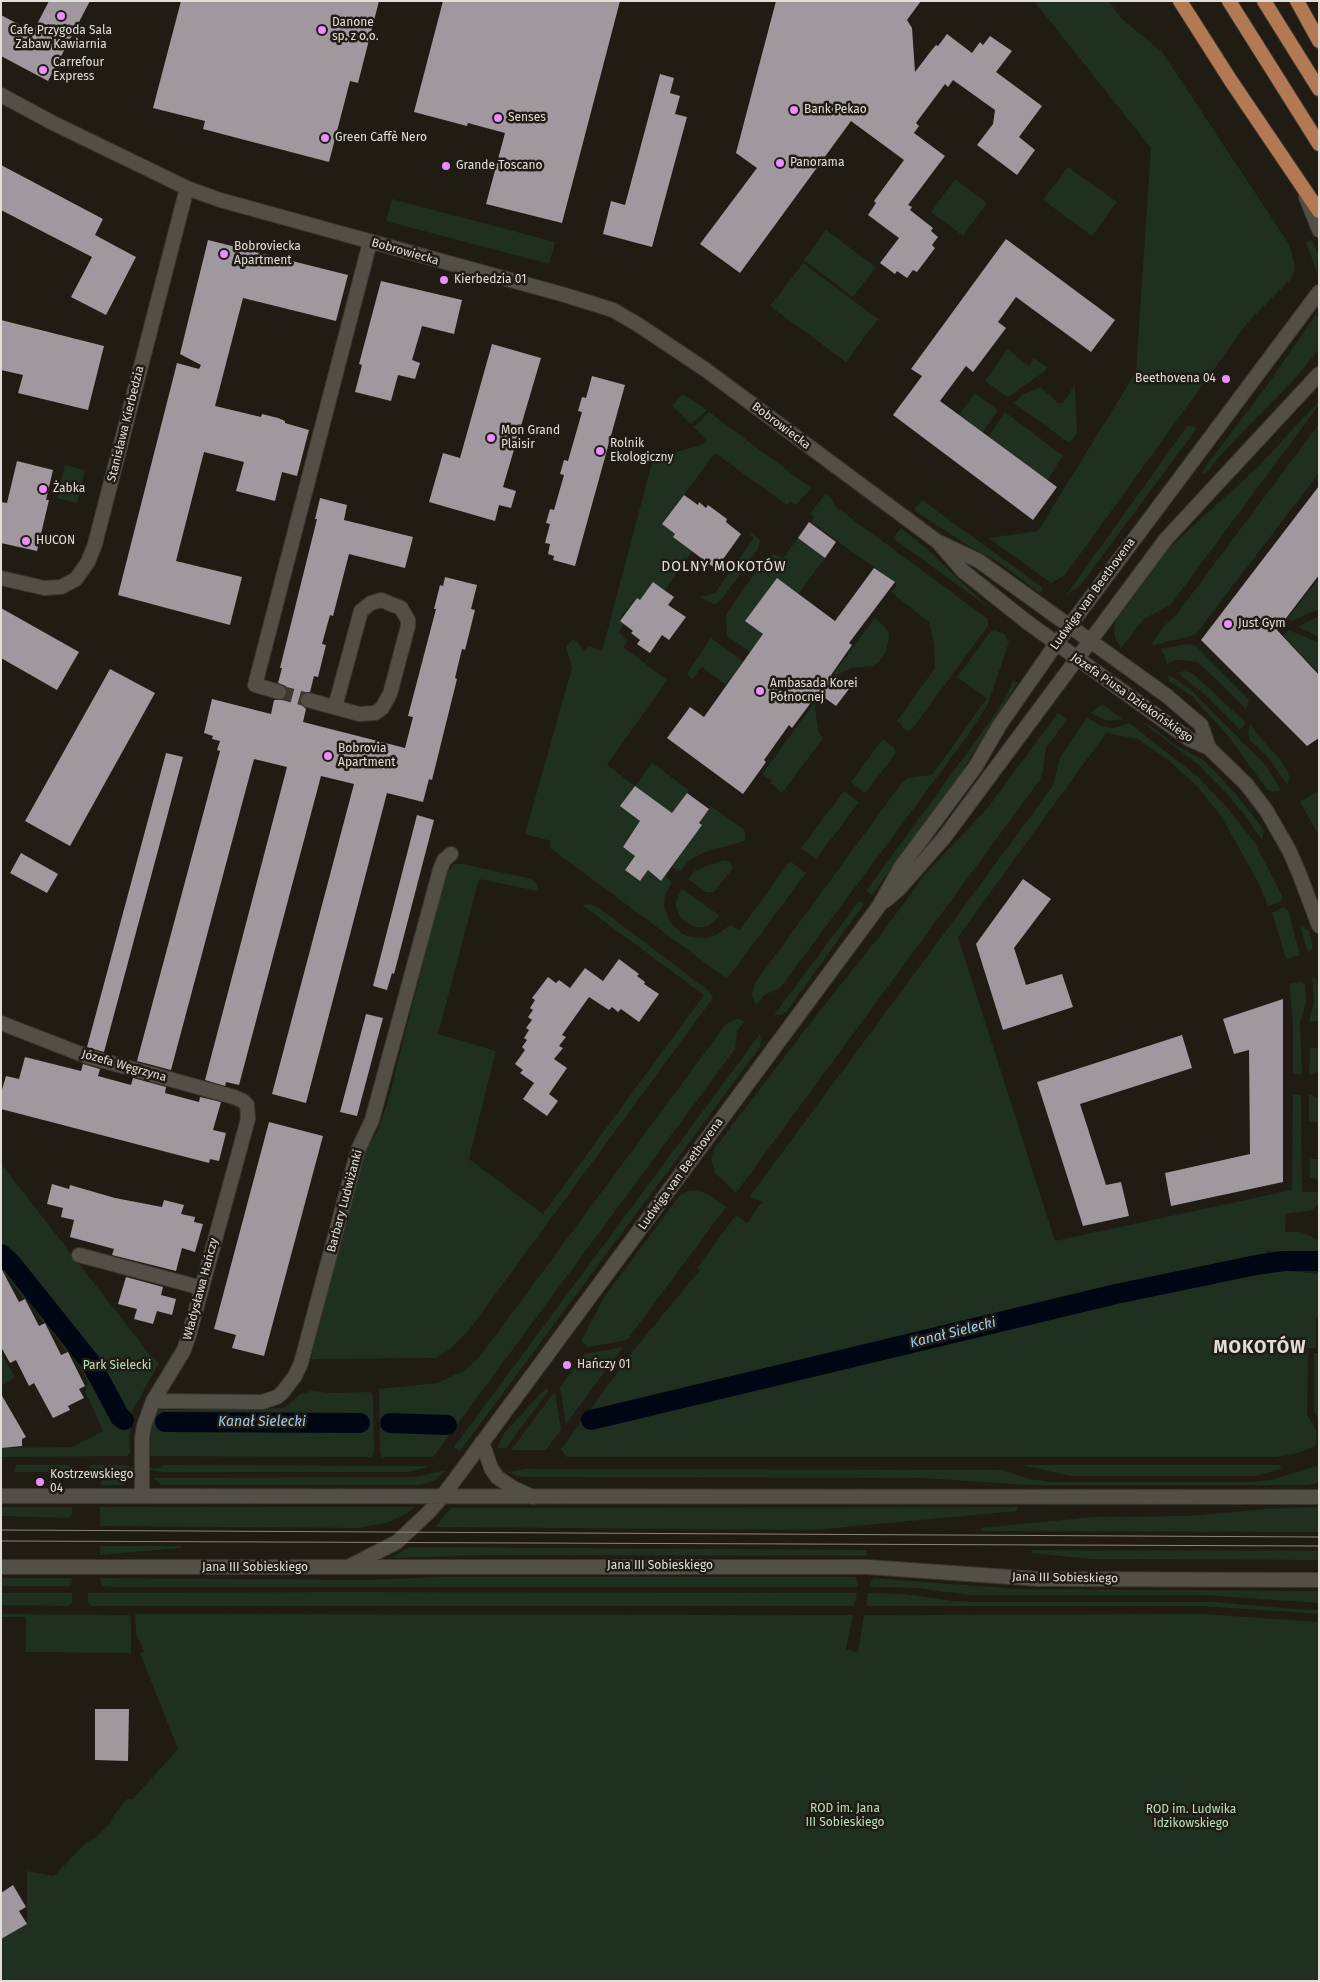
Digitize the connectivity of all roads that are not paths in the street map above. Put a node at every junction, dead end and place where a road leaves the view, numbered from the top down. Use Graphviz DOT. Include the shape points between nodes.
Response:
graph roads {
  1 [pos="1180,1"];
  2 [pos="1229,1"];
  3 [pos="1264,1"];
  4 [pos="1297,1"];
  5 [pos="1319,41"];
  6 [pos="1319,89"];
  7 [pos="1,95"];
  8 [pos="1319,144"];
  9 [pos="1301,185"];
  10 [pos="186,188"];
  11 [pos="1319,211"];
  12 [pos="1319,230"];
  13 [pos="370,242"];
  14 [pos="1319,292"];
  15 [pos="1319,374"];
  16 [pos="938,542"];
  17 [pos="1,578"];
  18 [pos="1070,625"];
  19 [pos="1091,641"];
  20 [pos="1056,644"];
  21 [pos="1077,659"];
  22 [pos="279,692"];
  23 [pos="308,700"];
  24 [pos="335,707"];
  25 [pos="1209,748"];
  26 [pos="451,854"];
  27 [pos="879,906"];
  28 [pos="1319,926"];
  29 [pos="1,1023"];
  30 [pos="247,1105"];
  31 [pos="78,1255"];
  32 [pos="202,1288"];
  33 [pos="153,1402"];
  34 [pos="482,1442"];
  35 [pos="1,1496"];
  36 [pos="142,1496"];
  37 [pos="1319,1496"];
  38 [pos="442,1497"];
  39 [pos="533,1497"];
  40 [pos="1,1567"];
  41 [pos="345,1568"];
  42 [pos="1319,1580"];
  1 -- 9 [label="main road"];
  2 -- 8 [label="main road"];
  3 -- 6 [label="main road"];
  4 -- 5 [label="main road"];
  7 -- 10 [label="street, Bobrowiecka"];
  9 -- 11 [label="main road"];
  9 -- 12 [label="street"];
  10 -- 13 [label="street, Bobrowiecka"];
  10 -- 17 [label="street, Stanisława Kierbedzia" via="98,535 88,562 76,579 61,587 44,588"];
  13 -- 16 [label="street, Bobrowiecka" via="613,310 700,366"];
  13 -- 22 [label="street" via="256,685"];
  14 -- 18 [label="street, Ludwiga van Beethovena"];
  15 -- 19 [label="street, Ludwiga van Beethovena" via="1166,539"];
  16 -- 18 [label="street, Bobrowiecka" via="979,561"];
  16 -- 20 [label="street, Bobrowiecka" via="963,571"];
  18 -- 19 [label="street, Józefa Piusa Dziekońskiego"];
  18 -- 20 [label="street, Ludwiga van Beethovena"];
  19 -- 21 [label="street, Ludwiga van Beethovena"];
  19 -- 25 [label="street, Józefa Piusa Dziekońskiego" via="1184,709 1201,725"];
  20 -- 21 [label="street, Józefa Piusa Dziekońskiego"];
  20 -- 27 [label="street, Ludwiga van Beethovena" via="999,726 976,766 901,867"];
  21 -- 25 [label="street, Józefa Piusa Dziekońskiego" via="1188,739"];
  21 -- 27 [label="street, Ludwiga van Beethovena" via="943,839 900,890"];
  23 -- 24 [label="street"];
  24 -- 24 [label="street" via="375,713 388,701 408,626 401,608 381,600 361,611"];
  25 -- 28 [label="street, Józefa Piusa Dziekońskiego" via="1246,784 1266,810 1300,873"];
  26 -- 33 [label="street, Barbary Ludwiżanki" via="440,870 372,1120 358,1150 295,1376 282,1393 262,1402"];
  27 -- 34 [label="street, Ludwiga van Beethovena"];
  29 -- 30 [label="street, Józefa Węgrzyna" via="86,1056 234,1097"];
  30 -- 32 [label="street, Władysława Hańczy" via="248,1119"];
  31 -- 32 [label="street"];
  32 -- 33 [label="street, Władysława Hańczy" via="187,1342"];
  33 -- 36 [label="street, Władysława Hańczy" via="143,1432"];
  34 -- 38 [label="street, Ludwiga van Beethovena"];
  34 -- 39 [label="street" via="497,1477"];
  35 -- 36 [label="street"];
  36 -- 38 [label="street"];
  37 -- 39 [label="street"];
  38 -- 39 [label="street"];
  38 -- 41 [label="street, Ludwiga van Beethovena" via="403,1537"];
  40 -- 41 [label="street, Jana III Sobieskiego"];
  41 -- 42 [label="street, Jana III Sobieskiego" via="867,1567 1039,1579"];
}
